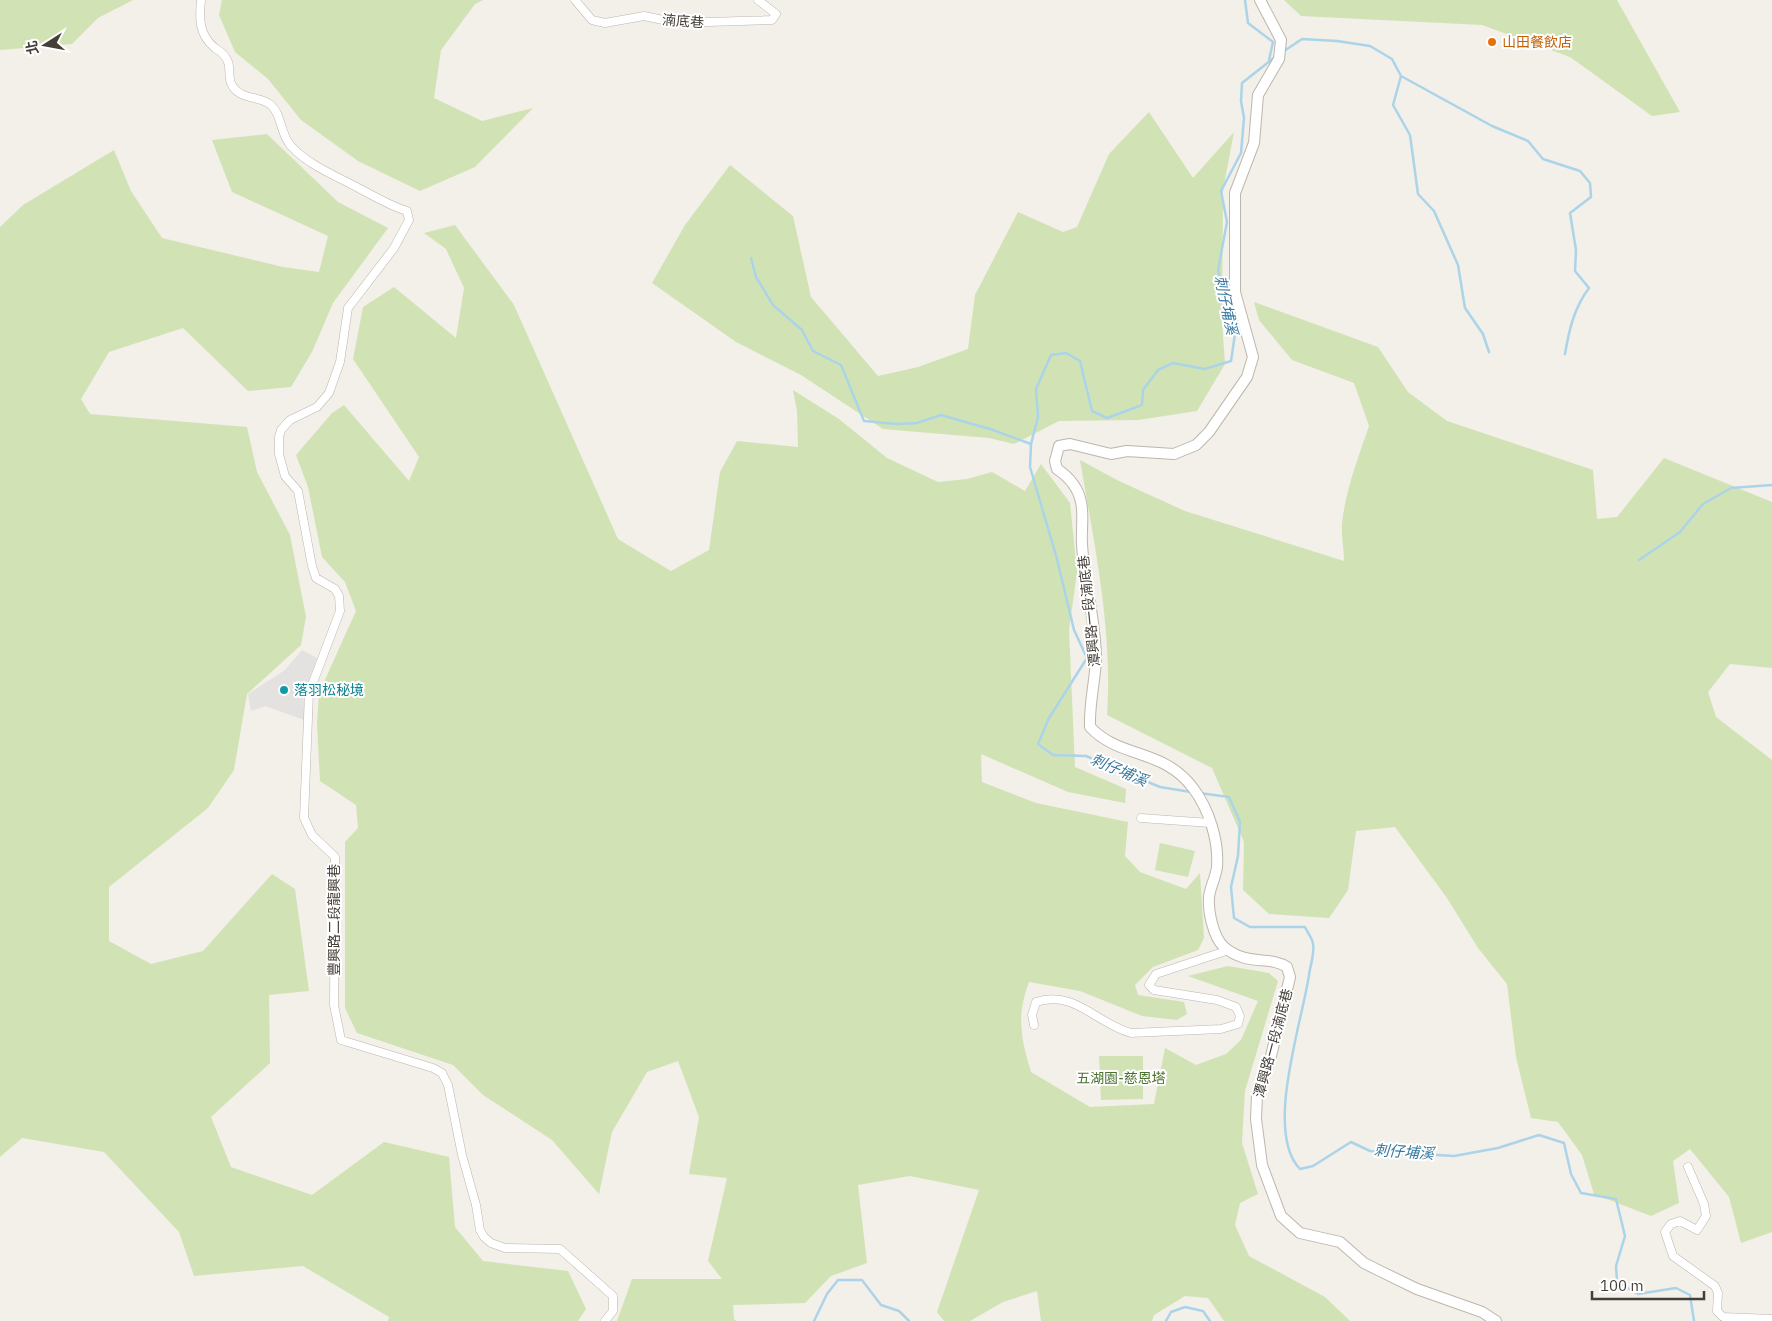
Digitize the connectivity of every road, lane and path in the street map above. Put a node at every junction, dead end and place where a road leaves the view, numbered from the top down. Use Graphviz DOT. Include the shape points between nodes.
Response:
graph roads {
  1 [pos="201,0"];
  2 [pos="575,0"];
  3 [pos="758,0"];
  4 [pos="1260,0"];
  5 [pos="1141,818"];
  6 [pos="1210,823"];
  7 [pos="1229,950"];
  8 [pos="1034,1025"];
  9 [pos="1688,1167"];
  10 [pos="1772,1319"];
  11 [pos="605,1321"];
  12 [pos="1496,1321"];
  1 -- 11 [label="street, 豐興路二段龍興巷" via="199,23 206,40 228,62 228,76 233,88 270,104 277,112 282,131 291,146 303,155 328,173 388,206 407,211 409,220 394,248 348,308 340,362 329,393 318,408 290,420 279,437 279,454 285,476 298,491 316,578 335,589 339,596 340,611 308,693 303,803 308,828 335,858 334,1005 341,1040 442,1073 448,1086 484,1237 506,1248 555,1247 566,1252 613,1296 613,1311"];
  2 -- 3 [label="street, 湳底巷" via="592,20 605,23 644,16 677,23 772,20 776,14"];
  4 -- 6 [label="street, 潭興路一段湳底巷" via="1281,40 1279,59 1258,95 1254,143 1234,193 1234,292 1252,357 1247,377 1221,418 1196,445 1174,454 1127,451 1112,454 1070,444 1059,446 1055,461 1057,469 1075,486 1081,502 1082,544 1096,656 1090,727 1101,738 1164,762 1180,773 1194,789"];
  5 -- 6 [label="street"];
  6 -- 7 [label="street, 潭興路一段湳底巷" via="1217,847 1217,869 1209,897 1211,919 1222,945"];
  7 -- 8 [label="street" via="1156,974 1149,985 1154,990 1217,1000 1236,1007 1240,1016 1238,1024 1221,1029 1130,1033 1057,998 1036,1002 1032,1015"];
  7 -- 12 [label="street, 潭興路一段湳底巷" via="1256,962 1280,962 1290,977 1258,1096 1256,1119 1262,1165 1281,1216 1300,1233 1340,1242 1364,1263 1417,1289 1482,1312"];
  9 -- 10 [label="street" via="1706,1216 1697,1230 1680,1221 1671,1224 1665,1232 1673,1256 1715,1286 1717,1311 1723,1318"];
}
